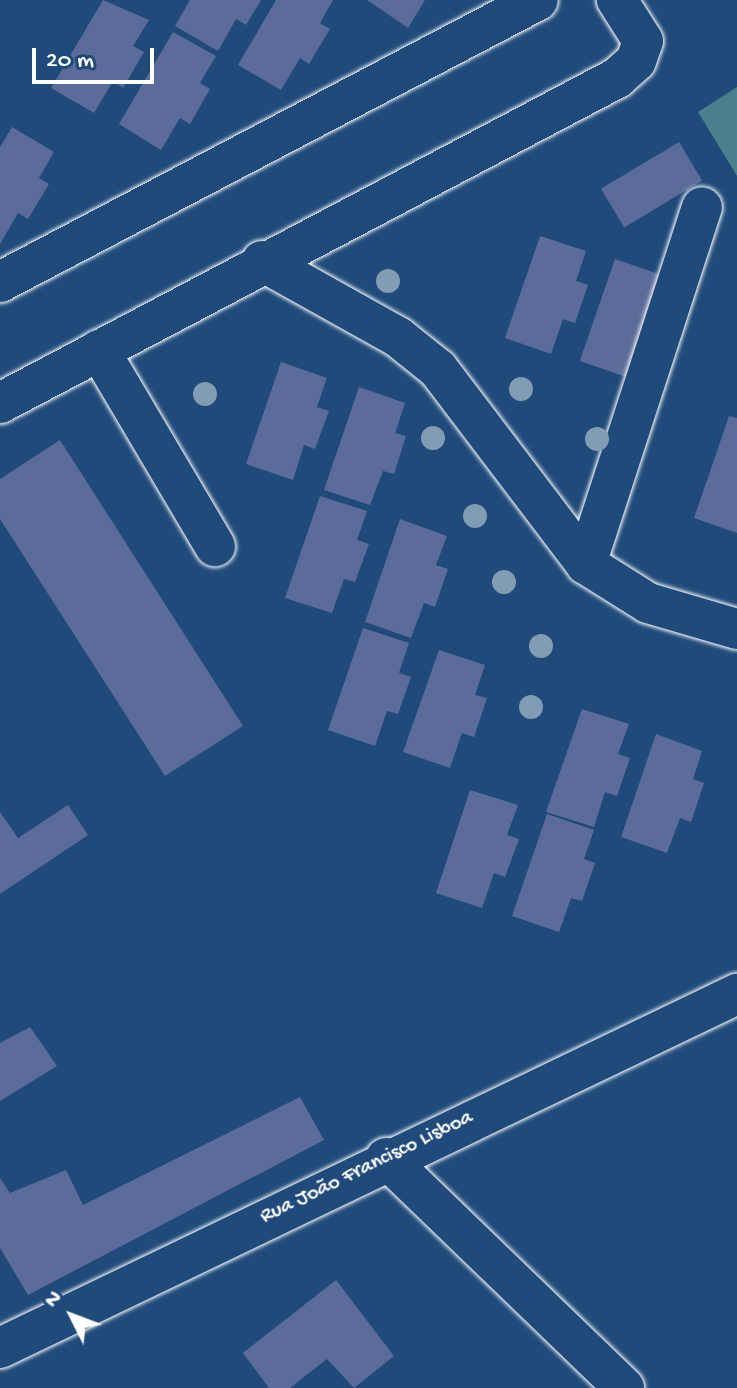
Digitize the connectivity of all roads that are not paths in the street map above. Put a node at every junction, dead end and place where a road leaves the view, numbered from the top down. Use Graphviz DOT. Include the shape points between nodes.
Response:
graph roads {
  1 [pos="538,0"];
  2 [pos="617,0"];
  3 [pos="702,207"];
  4 [pos="262,261"];
  5 [pos="0,282"];
  6 [pos="99,350"];
  7 [pos="0,403"];
  8 [pos="215,546"];
  9 [pos="586,564"];
  10 [pos="737,629"];
  11 [pos="737,994"];
  12 [pos="386,1158"];
  13 [pos="0,1348"];
  14 [pos="624,1388"];
  1 -- 5 [label="street"];
  2 -- 4 [label="street" via="643,41 636,61 617,78"];
  3 -- 9 [label="street"];
  4 -- 6 [label="street"];
  4 -- 9 [label="street" via="398,337 438,369"];
  6 -- 7 [label="street"];
  6 -- 8 [label="street"];
  9 -- 10 [label="street" via="648,603"];
  11 -- 12 [label="street, Rua João Francisco Lisboa"];
  12 -- 13 [label="street, Rua João Francisco Lisboa"];
  12 -- 14 [label="street"];
}
